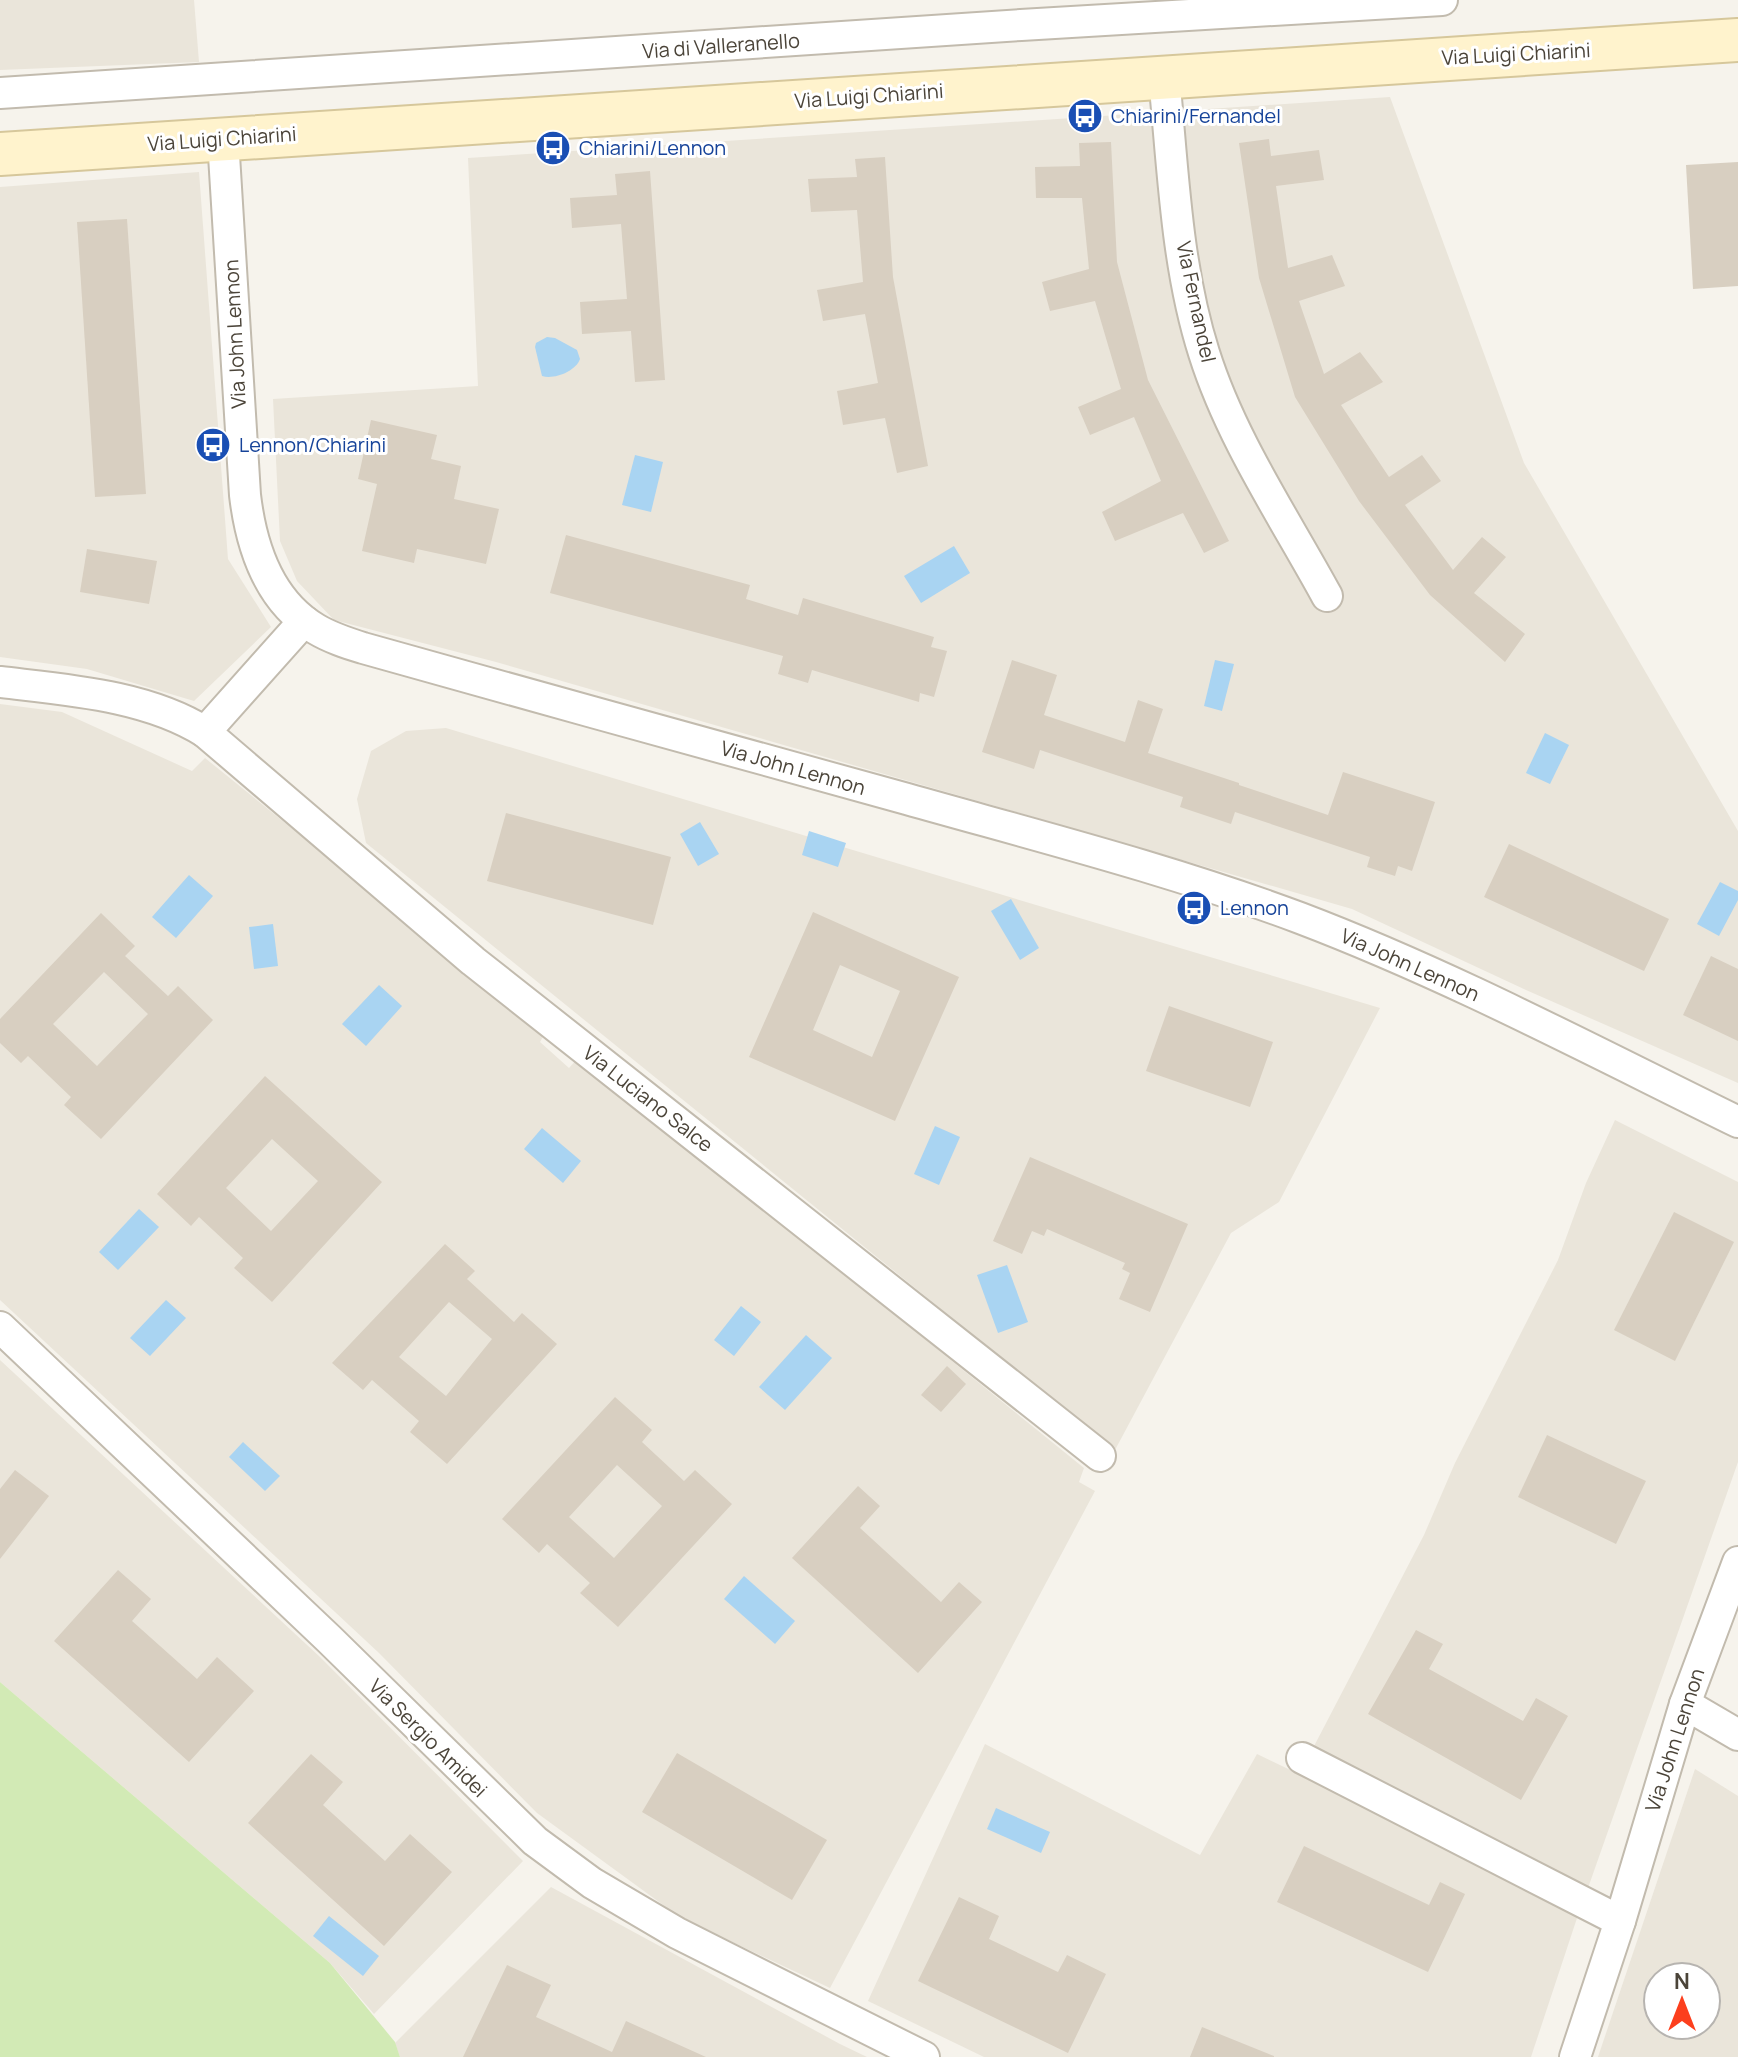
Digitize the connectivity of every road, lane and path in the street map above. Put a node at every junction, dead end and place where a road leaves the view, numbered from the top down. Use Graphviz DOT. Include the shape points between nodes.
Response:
graph roads {
  1 [pos="1442,0"];
  2 [pos="1738,40"];
  3 [pos="1164,77"];
  4 [pos="0,93"];
  5 [pos="223,139"];
  6 [pos="0,154"];
  7 [pos="1327,596"];
  8 [pos="304,621"];
  9 [pos="0,682"];
  10 [pos="205,732"];
  11 [pos="1738,1122"];
  12 [pos="0,1327"];
  13 [pos="1100,1456"];
  14 [pos="1738,1562"];
  15 [pos="1685,1704"];
  16 [pos="1738,1735"];
  17 [pos="1302,1758"];
  18 [pos="1620,1921"];
  19 [pos="924,2057"];
  20 [pos="1575,2057"];
  1 -- 4 [label="street, Via di Valleranello"];
  2 -- 3 [label="street, Via Luigi Chiarini"];
  3 -- 5 [label="street, Via Luigi Chiarini"];
  3 -- 7 [label="street, Via Fernandel" via="1185,262 1204,352 1229,417"];
  5 -- 6 [label="street, Via Luigi Chiarini"];
  5 -- 8 [label="street, Via John Lennon" via="250,529 269,578"];
  8 -- 10 [label="street"];
  8 -- 11 [label="street, Via John Lennon" via="363,648 975,818 1265,906 1418,967"];
  9 -- 10 [label="street, Via Luciano Salce" via="137,705"];
  10 -- 13 [label="street, Via Luciano Salce" via="473,961"];
  12 -- 19 [label="street, Via Sergio Amidei" via="535,1841 592,1883 677,1933"];
  14 -- 15 [label="street, Via John Lennon"];
  15 -- 16 [label="street"];
  15 -- 18 [label="street, Via John Lennon"];
  17 -- 18 [label="street"];
  18 -- 20 [label="street, Via John Lennon"];
}
